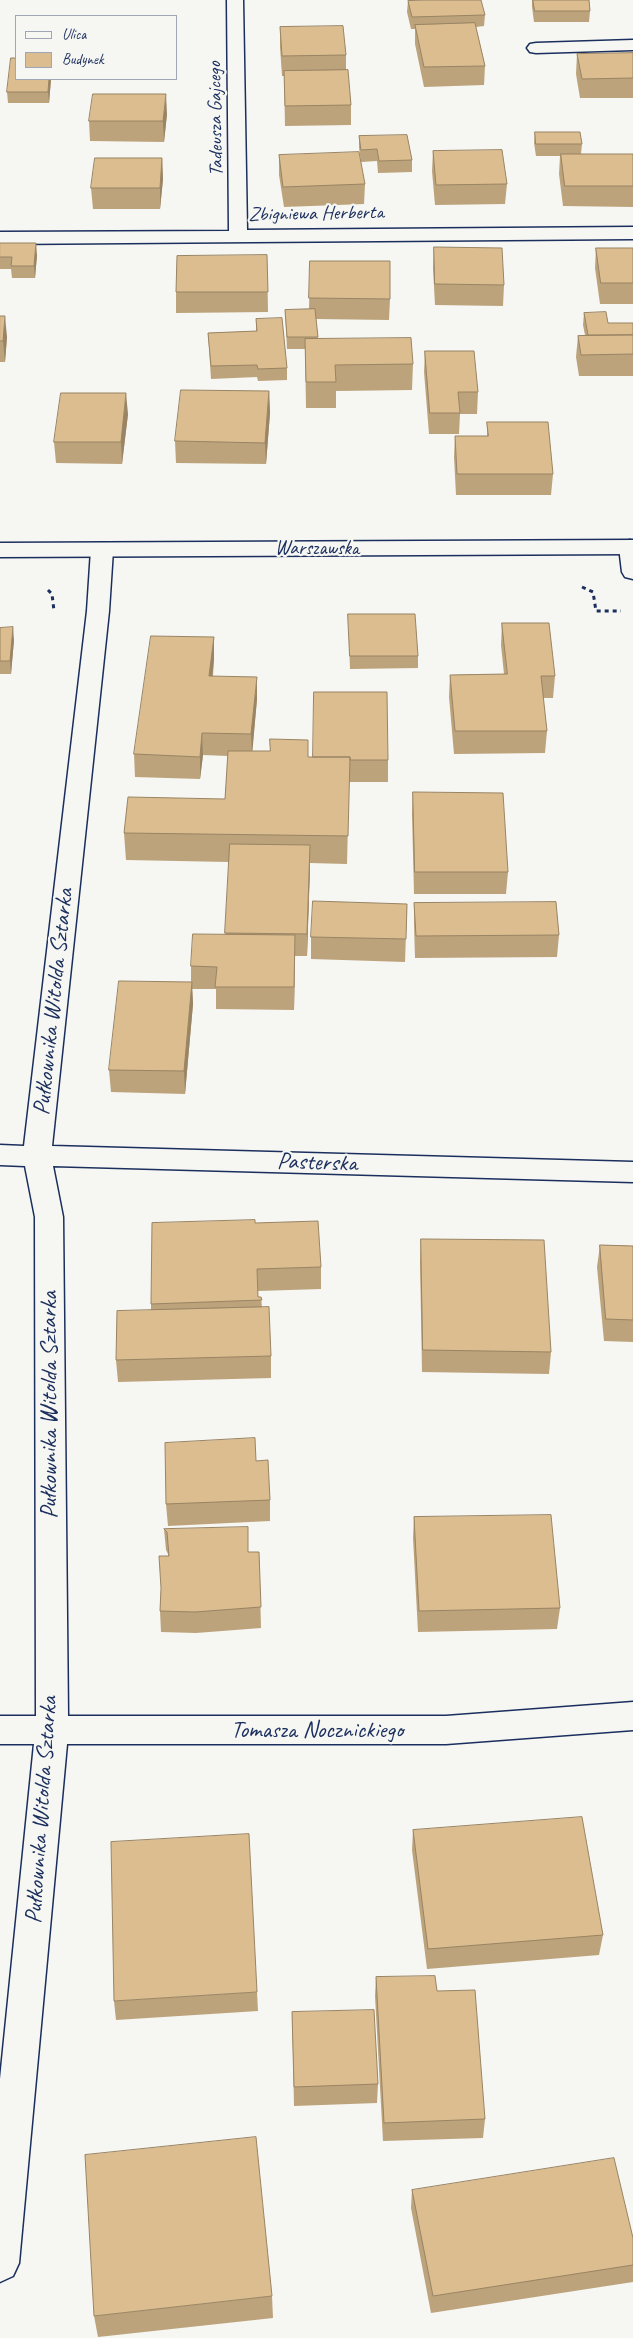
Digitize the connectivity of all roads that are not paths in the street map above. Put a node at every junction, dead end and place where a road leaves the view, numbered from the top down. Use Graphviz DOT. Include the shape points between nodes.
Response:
graph roads {
  1 [pos="235,0"];
  2 [pos="633,45"];
  3 [pos="536,48"];
  4 [pos="633,233"];
  5 [pos="238,237"];
  6 [pos="0,238"];
  7 [pos="632,547"];
  8 [pos="0,550"];
  9 [pos="102,550"];
  10 [pos="633,572"];
  11 [pos="0,1155"];
  12 [pos="37,1155"];
  13 [pos="633,1172"];
  14 [pos="633,1716"];
  15 [pos="0,1730"];
  16 [pos="52,1731"];
  17 [pos="0,2263"];
  1 -- 5 [label="street, Tadeusza Gajcego"];
  2 -- 3 [label="street"];
  4 -- 5 [label="street, Zbigniewa Herberta"];
  5 -- 6 [label="street, Zbigniewa Herberta"];
  7 -- 9 [label="street, Warszawska"];
  7 -- 10 [label="street"];
  8 -- 9 [label="street, Warszawska"];
  9 -- 12 [label="street, Pułkownika Witolda Sztarka" via="98,611"];
  11 -- 12 [label="street, Pasterska"];
  12 -- 13 [label="street, Pasterska"];
  12 -- 16 [label="street, Pułkownika Witolda Sztarka" via="49,1217"];
  14 -- 16 [label="street, Tomasza Nocznickiego" via="446,1730"];
  15 -- 16 [label="street, Tomasza Nocznickiego"];
  16 -- 17 [label="street, Pułkownika Witolda Sztarka"];
}
